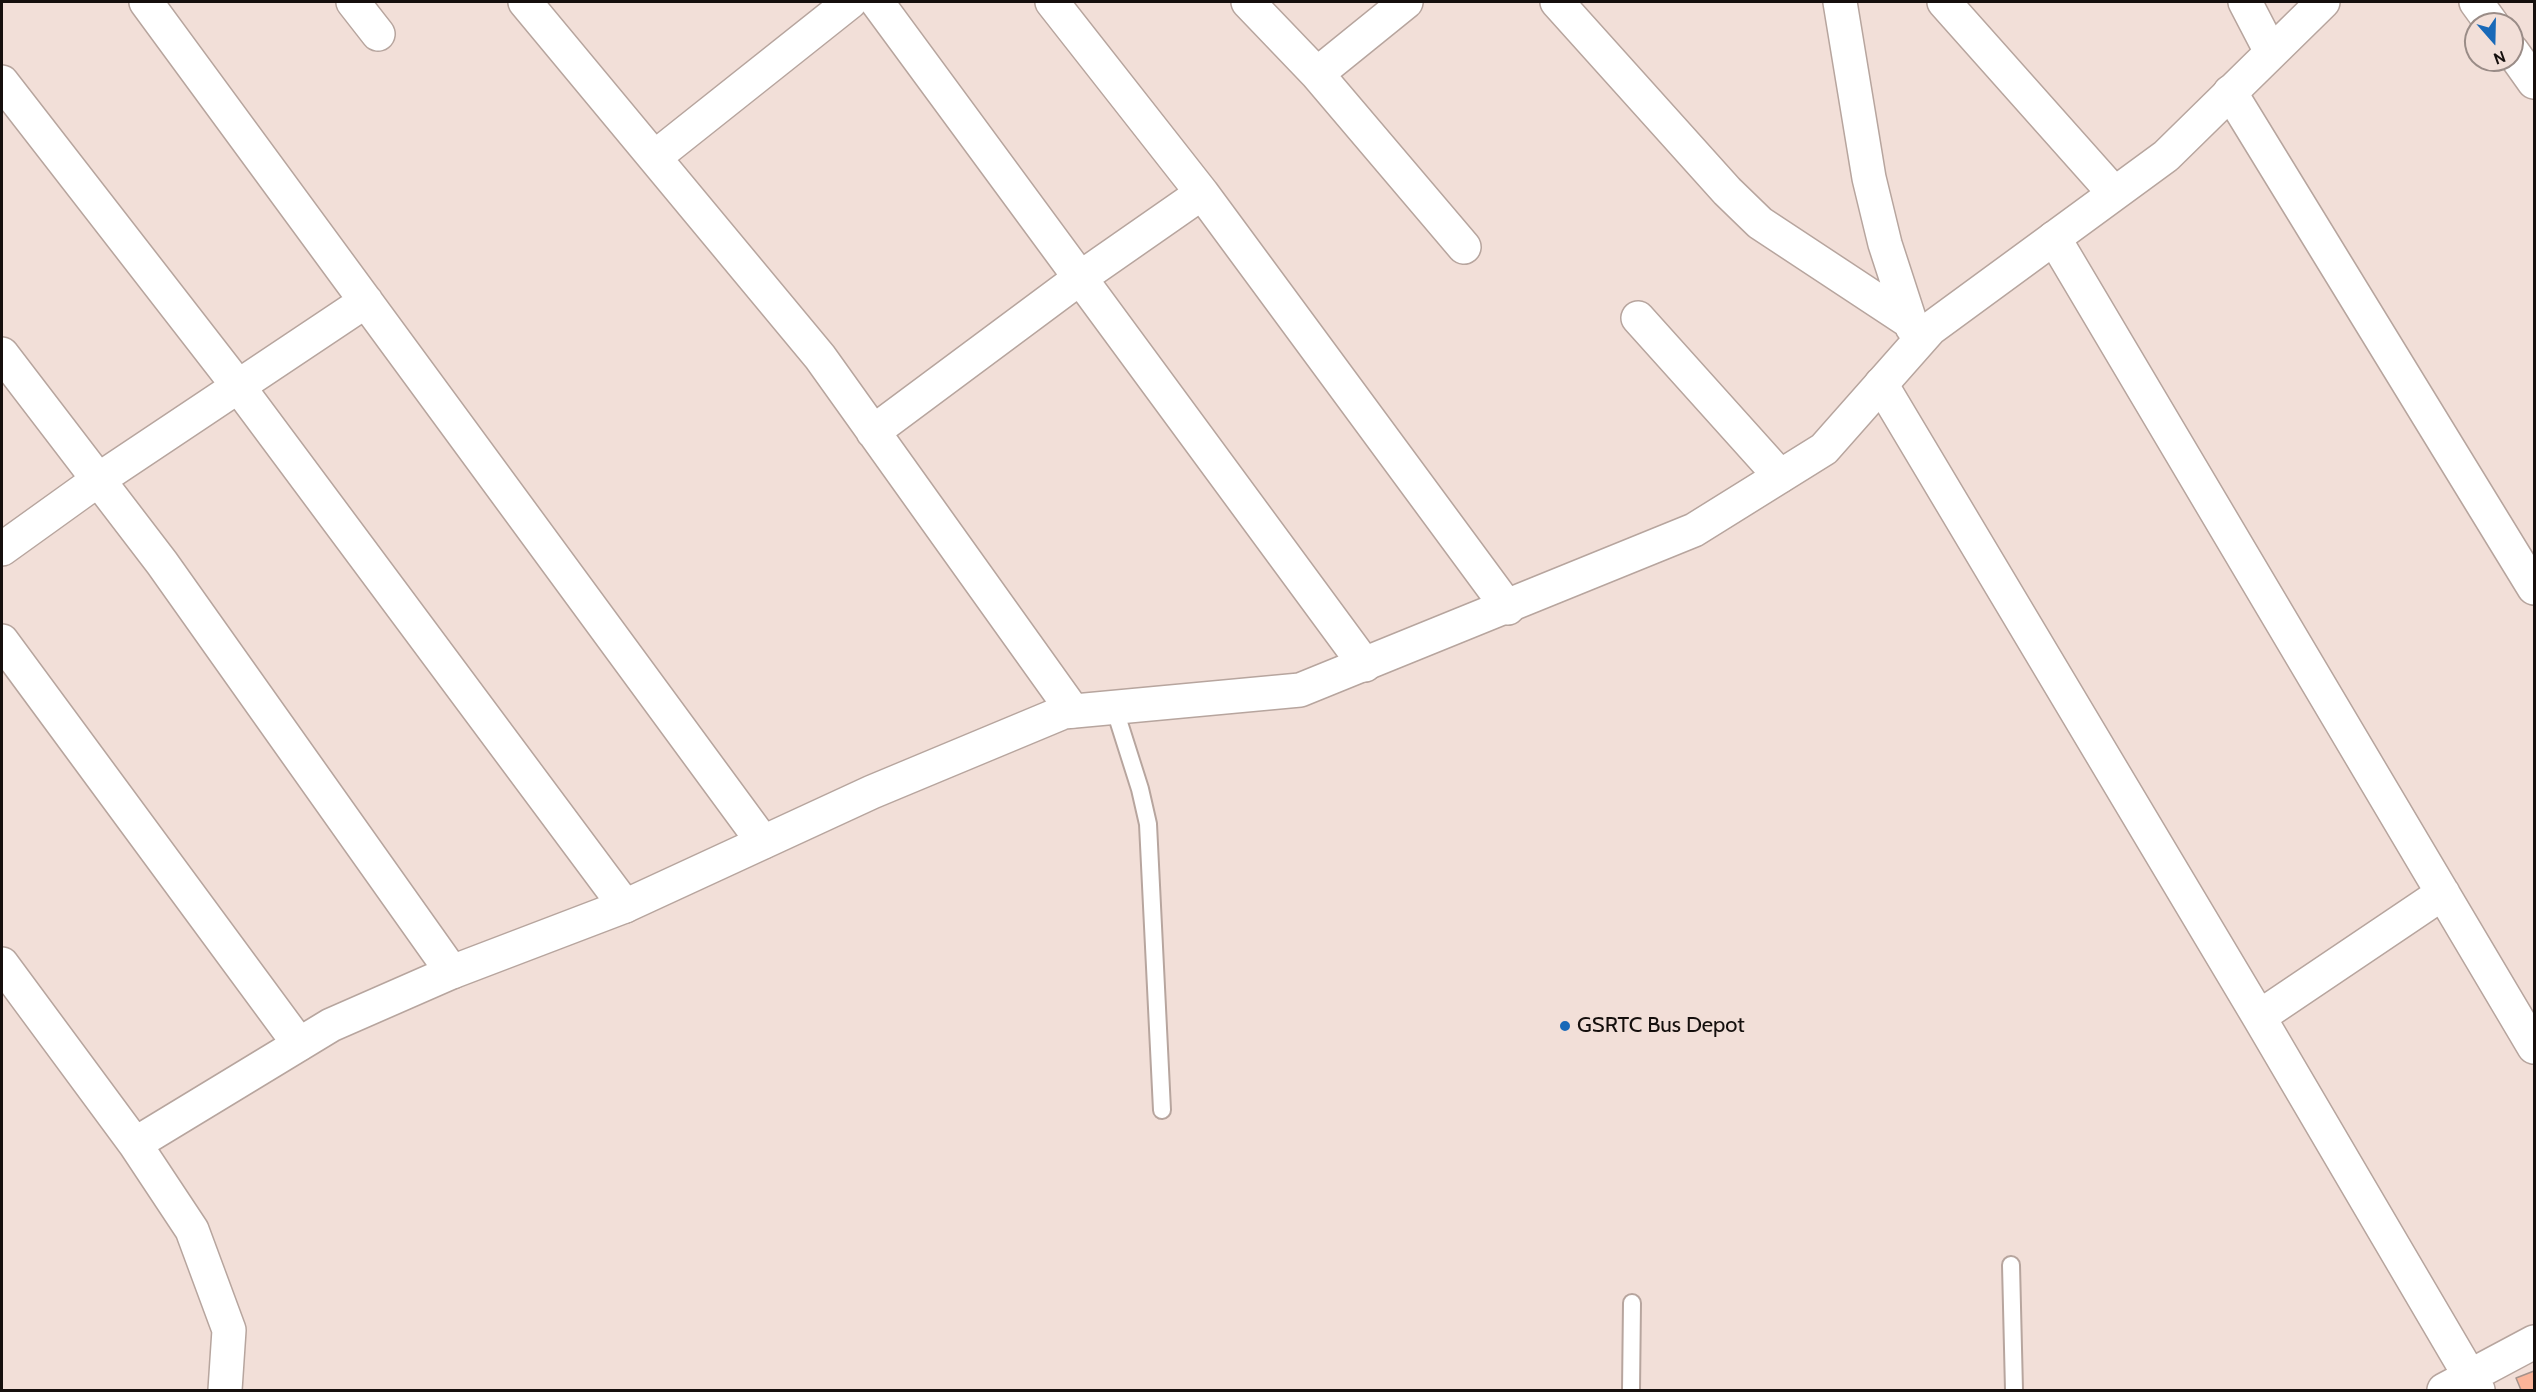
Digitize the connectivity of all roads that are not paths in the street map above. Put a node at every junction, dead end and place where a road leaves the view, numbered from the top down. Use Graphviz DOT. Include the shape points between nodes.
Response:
graph roads {
  1 [pos="146,2"];
  2 [pos="353,2"];
  3 [pos="525,2"];
  4 [pos="850,2"];
  5 [pos="877,2"];
  6 [pos="1052,2"];
  7 [pos="1248,2"];
  8 [pos="1406,2"];
  9 [pos="1557,2"];
  10 [pos="1944,2"];
  11 [pos="2245,2"];
  12 [pos="2323,2"];
  13 [pos="1845,3"];
  14 [pos="378,34"];
  15 [pos="2271,52"];
  16 [pos="2524,67"];
  17 [pos="1317,74"];
  18 [pos="2,82"];
  19 [pos="2535,82"];
  20 [pos="2230,92"];
  21 [pos="655,158"];
  22 [pos="1202,193"];
  23 [pos="2114,193"];
  24 [pos="2054,238"];
  25 [pos="1464,247"];
  26 [pos="1080,278"];
  27 [pos="366,301"];
  28 [pos="1638,318"];
  29 [pos="1914,332"];
  30 [pos="2,354"];
  31 [pos="1881,384"];
  32 [pos="238,386"];
  33 [pos="873,432"];
  34 [pos="1780,476"];
  35 [pos="98,480"];
  36 [pos="2,549"];
  37 [pos="2535,588"];
  38 [pos="1508,608"];
  39 [pos="2,641"];
  40 [pos="1365,665"];
  41 [pos="1114,707"];
  42 [pos="1073,711"];
  43 [pos="763,842"];
  44 [pos="2444,893"];
  45 [pos="625,906"];
  46 [pos="2,964"];
  47 [pos="452,972"];
  48 [pos="2259,1017"];
  49 [pos="2530,1031"];
  50 [pos="299,1044"];
  51 [pos="1161,1110"];
  52 [pos="135,1144"];
  53 [pos="2011,1264"];
  54 [pos="1632,1303"];
  55 [pos="2535,1342"];
  56 [pos="2464,1385"];
  57 [pos="225,1390"];
  58 [pos="1631,1390"];
  59 [pos="2014,1390"];
  1 -- 27 [label="street"];
  2 -- 14 [label="street"];
  3 -- 21 [label="street"];
  4 -- 21 [label="street"];
  5 -- 26 [label="street"];
  6 -- 22 [label="street"];
  7 -- 17 [label="street"];
  8 -- 17 [label="street"];
  9 -- 29 [label="street" via="1727,191 1761,223"];
  10 -- 23 [label="street"];
  11 -- 15 [label="street"];
  12 -- 15 [label="street"];
  13 -- 29 [label="street" via="1869,178"];
  15 -- 20 [label="street"];
  16 -- 19 [label="street"];
  17 -- 25 [label="street"];
  18 -- 32 [label="street"];
  20 -- 23 [label="street" via="2166,156"];
  20 -- 37 [label="street"];
  21 -- 33 [label="street" via="820,357"];
  22 -- 26 [label="street"];
  22 -- 38 [label="street"];
  23 -- 24 [label="street"];
  24 -- 29 [label="street" via="1930,329"];
  24 -- 44 [label="street"];
  26 -- 33 [label="street"];
  26 -- 40 [label="street"];
  27 -- 32 [label="street"];
  27 -- 43 [label="street"];
  28 -- 34 [label="street"];
  29 -- 31 [label="street"];
  30 -- 35 [label="street"];
  31 -- 34 [label="street" via="1824,449"];
  31 -- 48 [label="street"];
  32 -- 35 [label="street"];
  32 -- 45 [label="street"];
  33 -- 42 [label="street"];
  34 -- 38 [label="street" via="1694,530"];
  35 -- 36 [label="street"];
  35 -- 47 [label="street" via="162,563"];
  38 -- 40 [label="street"];
  39 -- 50 [label="street"];
  40 -- 41 [label="street" via="1300,690"];
  41 -- 42 [label="street"];
  41 -- 51 [label="lane" via="1149,824"];
  42 -- 43 [label="street" via="872,792"];
  43 -- 45 [label="street"];
  44 -- 48 [label="street"];
  44 -- 49 [label="street"];
  45 -- 47 [label="street"];
  46 -- 52 [label="street"];
  47 -- 50 [label="street" via="331,1025"];
  48 -- 56 [label="street"];
  50 -- 52 [label="street"];
  52 -- 57 [label="street" via="192,1230 229,1330"];
  53 -- 59 [label="lane"];
  54 -- 58 [label="lane"];
  55 -- 56 [label="street"];
}
